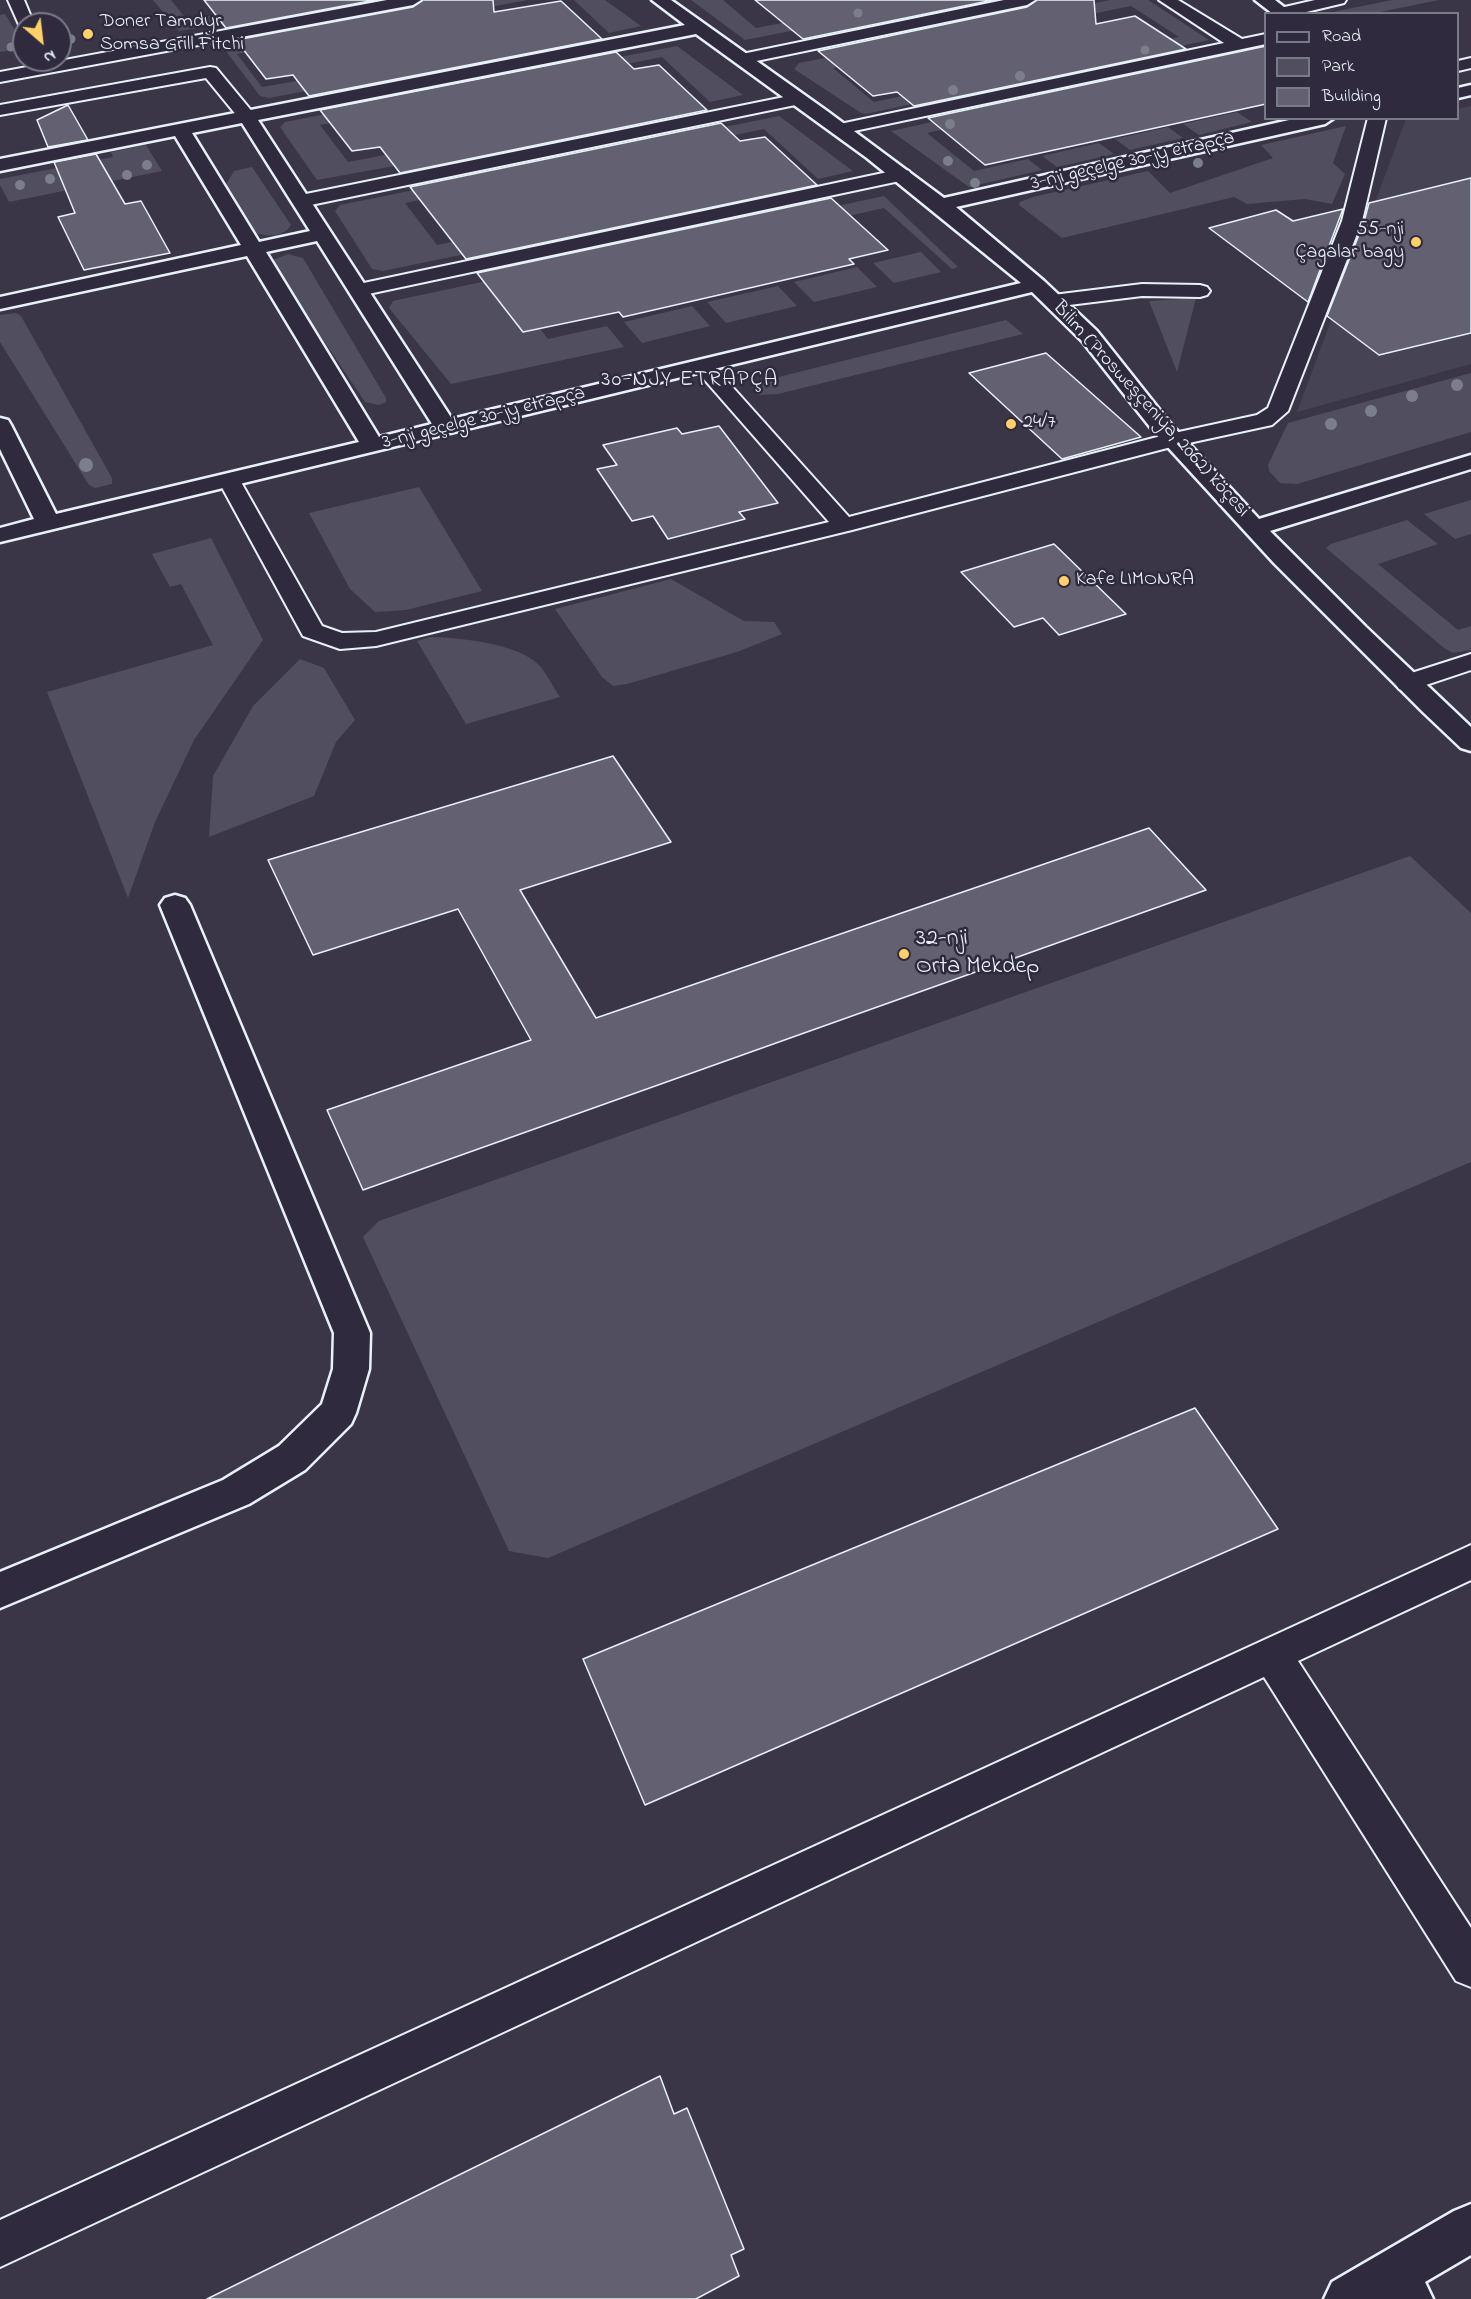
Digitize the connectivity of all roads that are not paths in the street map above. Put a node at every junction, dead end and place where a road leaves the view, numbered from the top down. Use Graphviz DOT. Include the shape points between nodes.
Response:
graph roads {
  1 [pos="413,0"];
  2 [pos="660,0"];
  3 [pos="1027,0"];
  4 [pos="1167,0"];
  5 [pos="1263,0"];
  6 [pos="1338,0"];
  7 [pos="1282,12"];
  8 [pos="1288,12"];
  9 [pos="698,28"];
  10 [pos="1264,39"];
  11 [pos="1239,44"];
  12 [pos="742,58"];
  13 [pos="72,60"];
  14 [pos="18,72"];
  15 [pos="0,77"];
  16 [pos="799,99"];
  17 [pos="0,110"];
  18 [pos="248,118"];
  19 [pos="1316,120"];
  20 [pos="1377,120"];
  21 [pos="840,129"];
  22 [pos="181,130"];
  23 [pos="0,165"];
  24 [pos="902,175"];
  25 [pos="301,201"];
  26 [pos="940,205"];
  27 [pos="323,234"];
  28 [pos="252,249"];
  29 [pos="1037,285"];
  30 [pos="358,290"];
  31 [pos="1200,291"];
  32 [pos="1053,301"];
  33 [pos="0,303"];
  34 [pos="703,366"];
  35 [pos="0,425"];
  36 [pos="447,429"];
  37 [pos="1173,440"];
  38 [pos="373,446"];
  39 [pos="1471,462"];
  40 [pos="229,480"];
  41 [pos="48,524"];
  42 [pos="844,525"];
  43 [pos="1254,528"];
  44 [pos="0,535"];
  45 [pos="1471,662"];
  46 [pos="1408,683"];
  47 [pos="1471,742"];
  48 [pos="175,905"];
  49 [pos="1471,1562"];
  50 [pos="0,1590"];
  51 [pos="1273,1656"];
  52 [pos="1471,1966"];
  53 [pos="1471,2228"];
  54 [pos="0,2244"];
  55 [pos="1400,2286"];
  56 [pos="1349,2299"];
  1 -- 13 [label="lane"];
  2 -- 9 [label="street, Bilim (Prosweşçeniýa, 2062) köçesi"];
  3 -- 12 [label="lane"];
  4 -- 11 [label="lane"];
  5 -- 7 [label="street"];
  6 -- 8 [label="lane"];
  9 -- 12 [label="street, Bilim (Prosweşçeniýa, 2062) köçesi"];
  9 -- 18 [label="street"];
  10 -- 11 [label="lane"];
  11 -- 21 [label="lane"];
  12 -- 16 [label="street, Bilim (Prosweşçeniýa, 2062) köçesi"];
  14 -- 15 [label="lane"];
  16 -- 21 [label="street, Bilim (Prosweşçeniýa, 2062) köçesi"];
  16 -- 25 [label="lane"];
  17 -- 18 [label="lane" via="210,72"];
  18 -- 22 [label="street"];
  18 -- 25 [label="street"];
  19 -- 26 [label="street, 3-nji geçelge 30-jy etrapça"];
  20 -- 37 [label="lane" via="1352,221 1277,411 1264,420"];
  21 -- 24 [label="street, Bilim (Prosweşçeniýa, 2062) köçesi"];
  22 -- 23 [label="street"];
  22 -- 28 [label="street"];
  24 -- 26 [label="street, Bilim (Prosweşçeniýa, 2062) köçesi"];
  24 -- 30 [label="lane"];
  25 -- 27 [label="street"];
  26 -- 29 [label="street, Bilim (Prosweşçeniýa, 2062) köçesi"];
  27 -- 28 [label="street"];
  27 -- 30 [label="street"];
  28 -- 33 [label="street"];
  28 -- 38 [label="street"];
  29 -- 32 [label="street, Bilim (Prosweşçeniýa, 2062) köçesi"];
  29 -- 34 [label="street, 3-nji geçelge 30-jy etrapça"];
  30 -- 36 [label="street"];
  31 -- 32 [label="lane" via="1142,290"];
  32 -- 37 [label="street, Bilim (Prosweşçeniýa, 2062) köçesi" via="1079,324"];
  34 -- 36 [label="street, 3-nji geçelge 30-jy etrapça"];
  34 -- 42 [label="lane"];
  35 -- 41 [label="street"];
  36 -- 38 [label="street, 3-nji geçelge 30-jy etrapça"];
  37 -- 42 [label="lane"];
  37 -- 43 [label="street, Bilim (Prosweşçeniýa, 2062) köçesi"];
  38 -- 40 [label="street, 3-nji geçelge 30-jy etrapça"];
  39 -- 43 [label="street"];
  40 -- 41 [label="street, 3-nji geçelge 30-jy etrapça"];
  40 -- 42 [label="lane" via="312,631 340,641 376,639"];
  41 -- 44 [label="street, 3-nji geçelge 30-jy etrapça"];
  43 -- 46 [label="street, Bilim (Prosweşçeniýa, 2062) köçesi"];
  45 -- 46 [label="lane"];
  46 -- 47 [label="street, Bilim (Prosweşçeniýa, 2062) köçesi"];
  48 -- 50 [label="street" via="352,1333 351,1369 338,1413 292,1458 236,1492"];
  49 -- 51 [label="lane"];
  51 -- 52 [label="lane"];
  51 -- 54 [label="lane"];
  53 -- 55 [label="street"];
  55 -- 56 [label="street"];
}
